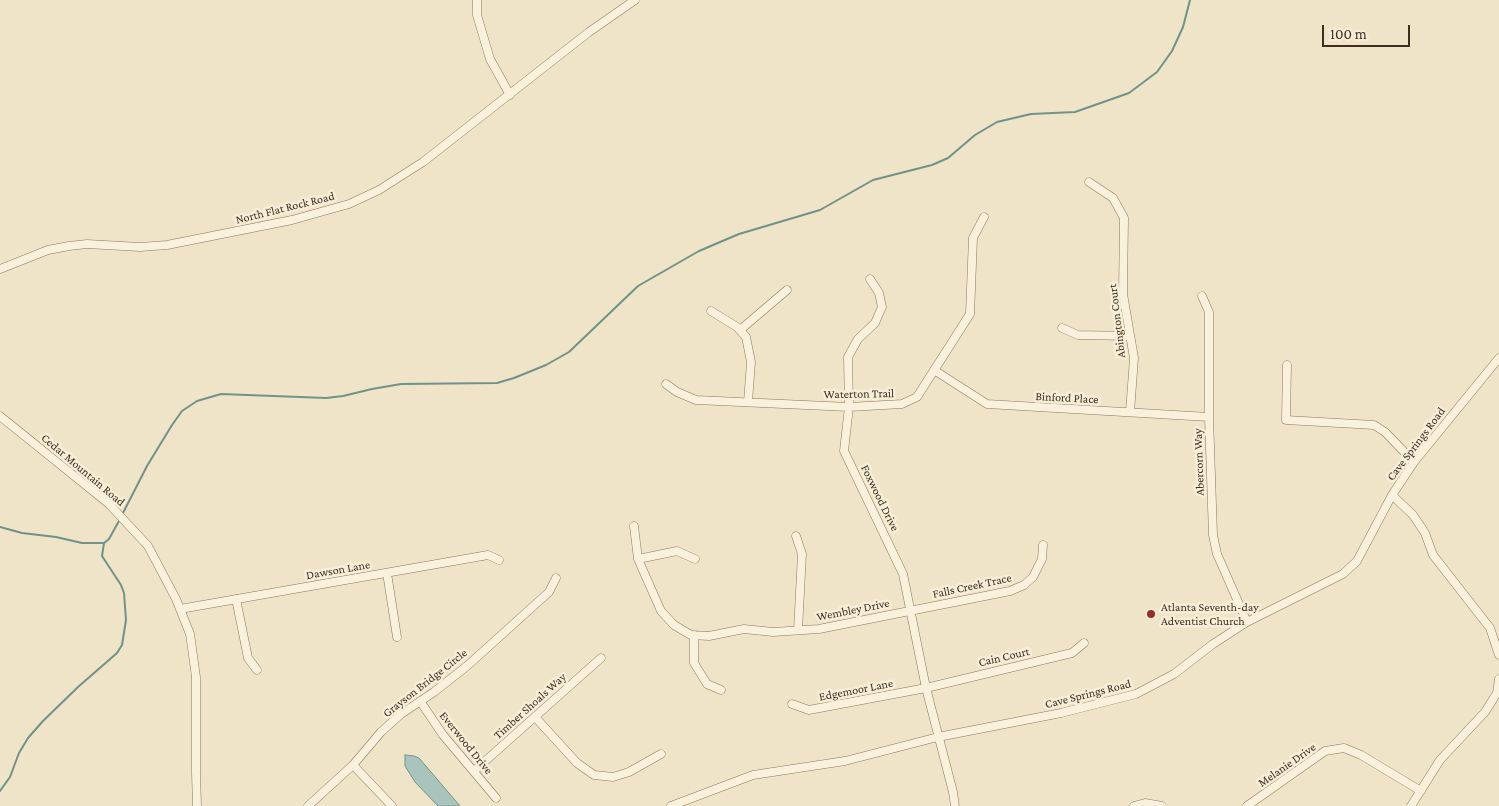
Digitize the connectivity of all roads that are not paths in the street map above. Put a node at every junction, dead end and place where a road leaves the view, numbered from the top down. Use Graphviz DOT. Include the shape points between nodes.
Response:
graph roads {
  1 [pos="477,0"];
  2 [pos="635,0"];
  3 [pos="510,95"];
  4 [pos="1089,182"];
  5 [pos="984,217"];
  6 [pos="0,269"];
  7 [pos="870,279"];
  8 [pos="787,290"];
  9 [pos="1202,296"];
  10 [pos="711,311"];
  11 [pos="1062,328"];
  12 [pos="740,330"];
  13 [pos="1130,336"];
  14 [pos="1499,358"];
  15 [pos="1287,365"];
  16 [pos="934,370"];
  17 [pos="666,384"];
  18 [pos="748,402"];
  19 [pos="849,407"];
  20 [pos="1130,412"];
  21 [pos="0,416"];
  22 [pos="1209,417"];
  23 [pos="1414,462"];
  24 [pos="1392,495"];
  25 [pos="634,526"];
  26 [pos="796,536"];
  27 [pos="1043,545"];
  28 [pos="695,559"];
  29 [pos="499,560"];
  30 [pos="638,560"];
  31 [pos="387,573"];
  32 [pos="556,578"];
  33 [pos="236,599"];
  34 [pos="180,609"];
  35 [pos="910,610"];
  36 [pos="1247,622"];
  37 [pos="798,630"];
  38 [pos="694,635"];
  39 [pos="397,637"];
  40 [pos="1084,643"];
  41 [pos="1499,655"];
  42 [pos="601,658"];
  43 [pos="257,670"];
  44 [pos="1499,679"];
  45 [pos="926,688"];
  46 [pos="721,690"];
  47 [pos="1498,694"];
  48 [pos="420,701"];
  49 [pos="792,704"];
  50 [pos="535,717"];
  51 [pos="938,737"];
  52 [pos="661,754"];
  53 [pos="353,765"];
  54 [pos="474,771"];
  55 [pos="1421,791"];
  56 [pos="496,798"];
  57 [pos="197,806"];
  58 [pos="308,806"];
  59 [pos="392,806"];
  60 [pos="671,806"];
  61 [pos="955,806"];
  62 [pos="1134,806"];
  63 [pos="1162,806"];
  64 [pos="1247,806"];
  65 [pos="1411,806"];
  1 -- 3 [label="street" via="477,15 490,59"];
  2 -- 3 [label="street, North Flat Rock Road"];
  3 -- 6 [label="street, North Flat Rock Road" via="415,167 349,204 292,220 167,245 69,246 48,250"];
  4 -- 13 [label="street, Abington Court" via="1113,198 1124,218 1123,294"];
  5 -- 16 [label="street, Waterton Trail" via="973,238 970,314"];
  7 -- 19 [label="street, Foxwood Drive" via="880,293 882,308 875,324 858,339 848,357"];
  8 -- 12 [label="street"];
  9 -- 22 [label="street, Abercorn Way" via="1209,312"];
  10 -- 12 [label="street"];
  11 -- 13 [label="street" via="1078,335"];
  12 -- 18 [label="street" via="746,337 751,362"];
  13 -- 20 [label="street, Abington Court" via="1134,358"];
  14 -- 23 [label="street, Cave Springs Road"];
  15 -- 23 [label="street" via="1286,420 1374,425"];
  16 -- 19 [label="street, Waterton Trail" via="917,397 902,404"];
  16 -- 20 [label="street, Binford Place" via="987,404"];
  17 -- 18 [label="street, Waterton Trail" via="696,400"];
  18 -- 19 [label="street, Waterton Trail"];
  19 -- 35 [label="street, Foxwood Drive" via="844,451 903,574"];
  20 -- 22 [label="street, Binford Place"];
  21 -- 34 [label="street, Cedar Mountain Road" via="109,504 148,546"];
  22 -- 36 [label="street, Abercorn Way" via="1213,536 1217,554"];
  23 -- 24 [label="street, Cave Springs Road"];
  24 -- 36 [label="street, Cave Springs Road" via="1357,561 1343,574"];
  24 -- 41 [label="street" via="1413,515 1425,533 1433,555 1490,628"];
  25 -- 30 [label="street"];
  26 -- 37 [label="street" via="802,554"];
  27 -- 35 [label="street, Falls Creek Trace" via="1042,558 1024,585 1010,591"];
  28 -- 30 [label="street" via="677,551"];
  29 -- 31 [label="street, Dawson Lane" via="488,555"];
  30 -- 38 [label="street" via="661,611 674,625"];
  31 -- 33 [label="street, Dawson Lane"];
  31 -- 39 [label="street"];
  32 -- 48 [label="street, Grayson Bridge Circle" via="542,599 467,666"];
  33 -- 34 [label="street, Dawson Lane"];
  33 -- 43 [label="street" via="248,658"];
  34 -- 57 [label="street, Cedar Mountain Road" via="190,634 196,677"];
  35 -- 37 [label="street, Wembley Drive" via="819,629"];
  35 -- 45 [label="street, Foxwood Drive"];
  36 -- 51 [label="street, Cave Springs Road" via="1174,674 1136,694 1061,713"];
  37 -- 38 [label="street, Wembley Drive" via="744,629 708,636"];
  38 -- 46 [label="street" via="694,663 706,684"];
  40 -- 45 [label="street, Cain Court" via="1072,653"];
  42 -- 50 [label="street, Timber Shoals Way"];
  44 -- 47 [label="street"];
  45 -- 49 [label="street, Edgemoor Lane" via="809,710"];
  45 -- 51 [label="street, Foxwood Drive"];
  47 -- 55 [label="street" via="1440,760"];
  48 -- 53 [label="street, Grayson Bridge Circle" via="381,732"];
  48 -- 54 [label="street, Everwood Drive" via="443,735"];
  50 -- 52 [label="street" via="577,763 594,775 613,777"];
  50 -- 54 [label="street, Timber Shoals Way"];
  51 -- 60 [label="street, Cave Springs Road" via="844,761 753,775"];
  51 -- 61 [label="street, Foxwood Drive"];
  53 -- 58 [label="street, Grayson Bridge Circle"];
  53 -- 59 [label="street"];
  54 -- 56 [label="street, Everwood Drive"];
  55 -- 64 [label="street, Melanie Drive" via="1344,748 1325,751"];
  55 -- 65 [label="street"];
  62 -- 63 [label="street" via="1145,803"];
}
